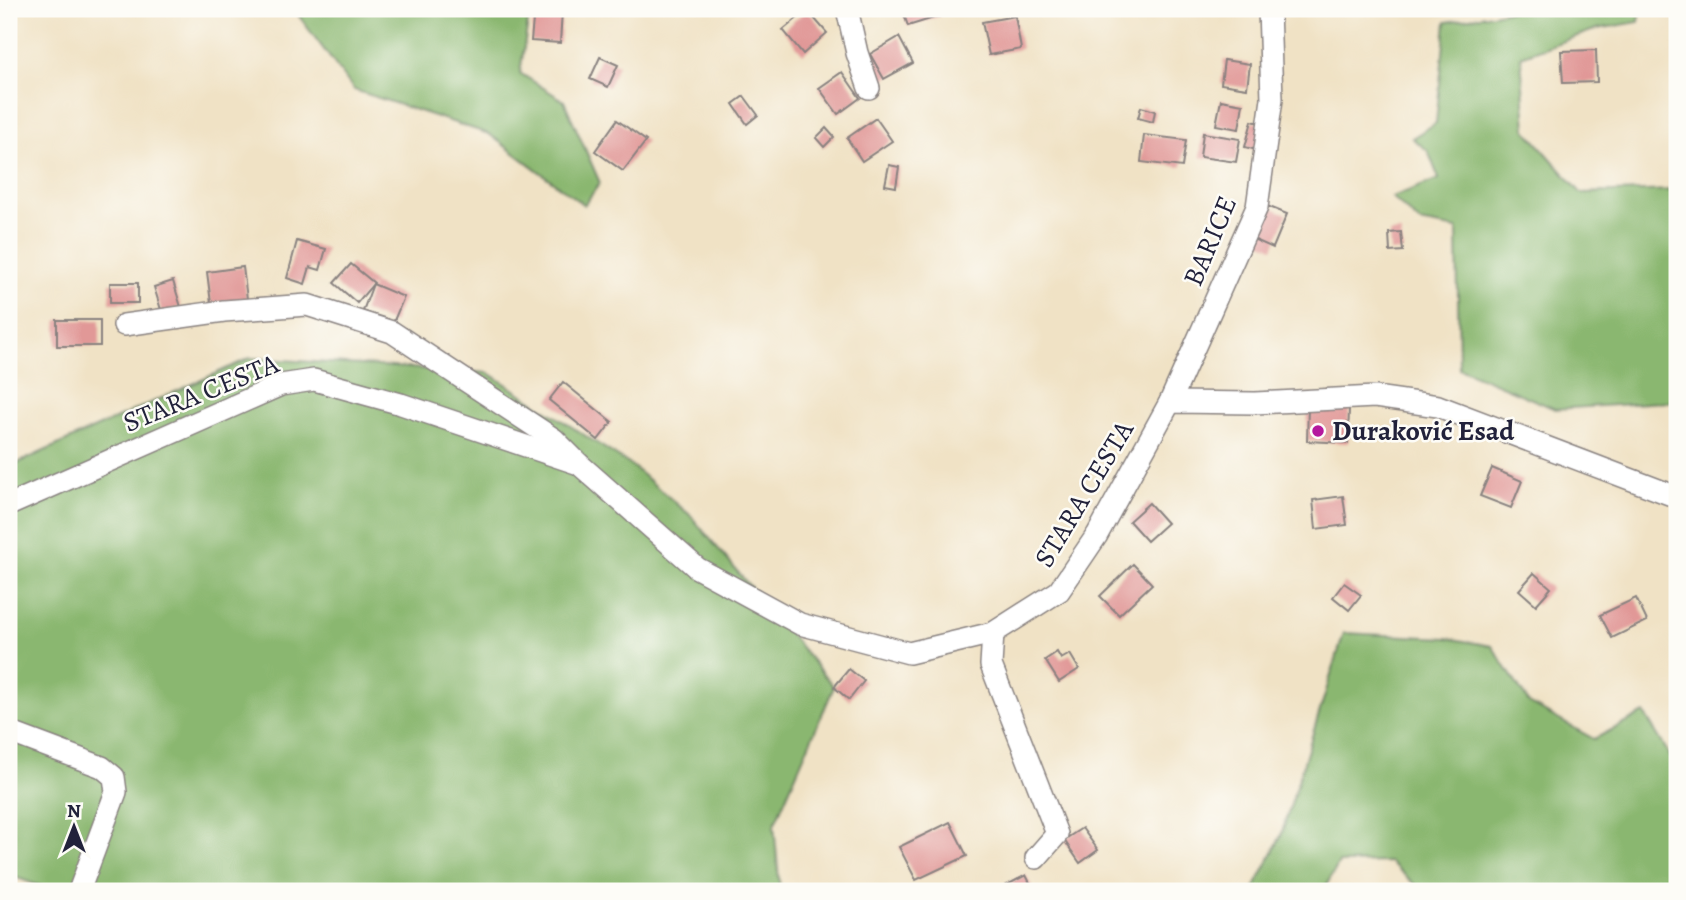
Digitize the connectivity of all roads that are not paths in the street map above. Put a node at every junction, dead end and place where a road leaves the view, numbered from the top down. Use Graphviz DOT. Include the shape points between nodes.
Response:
graph roads {
  1 [pos="847,9"];
  2 [pos="1269,9"];
  3 [pos="869,88"];
  4 [pos="124,325"];
  5 [pos="1170,402"];
  6 [pos="579,464"];
  7 [pos="1677,496"];
  8 [pos="9,505"];
  9 [pos="993,634"];
  10 [pos="9,732"];
  11 [pos="1036,858"];
  12 [pos="79,891"];
  1 -- 3 [label="street"];
  2 -- 5 [label="street, BARICE" via="1272,99 1257,208"];
  4 -- 6 [label="street, STARA CESTA" via="307,305 392,332 554,439"];
  5 -- 7 [label="street" via="1375,397 1438,406"];
  5 -- 9 [label="street, STARA CESTA" via="1097,536 1059,591"];
  6 -- 8 [label="street, STARA CESTA" via="314,380 281,385"];
  6 -- 9 [label="street, STARA CESTA" via="697,568 800,625 909,653"];
  9 -- 11 [label="street" via="991,666 1057,834"];
  10 -- 12 [label="street" via="102,767 114,778 116,792"];
}
